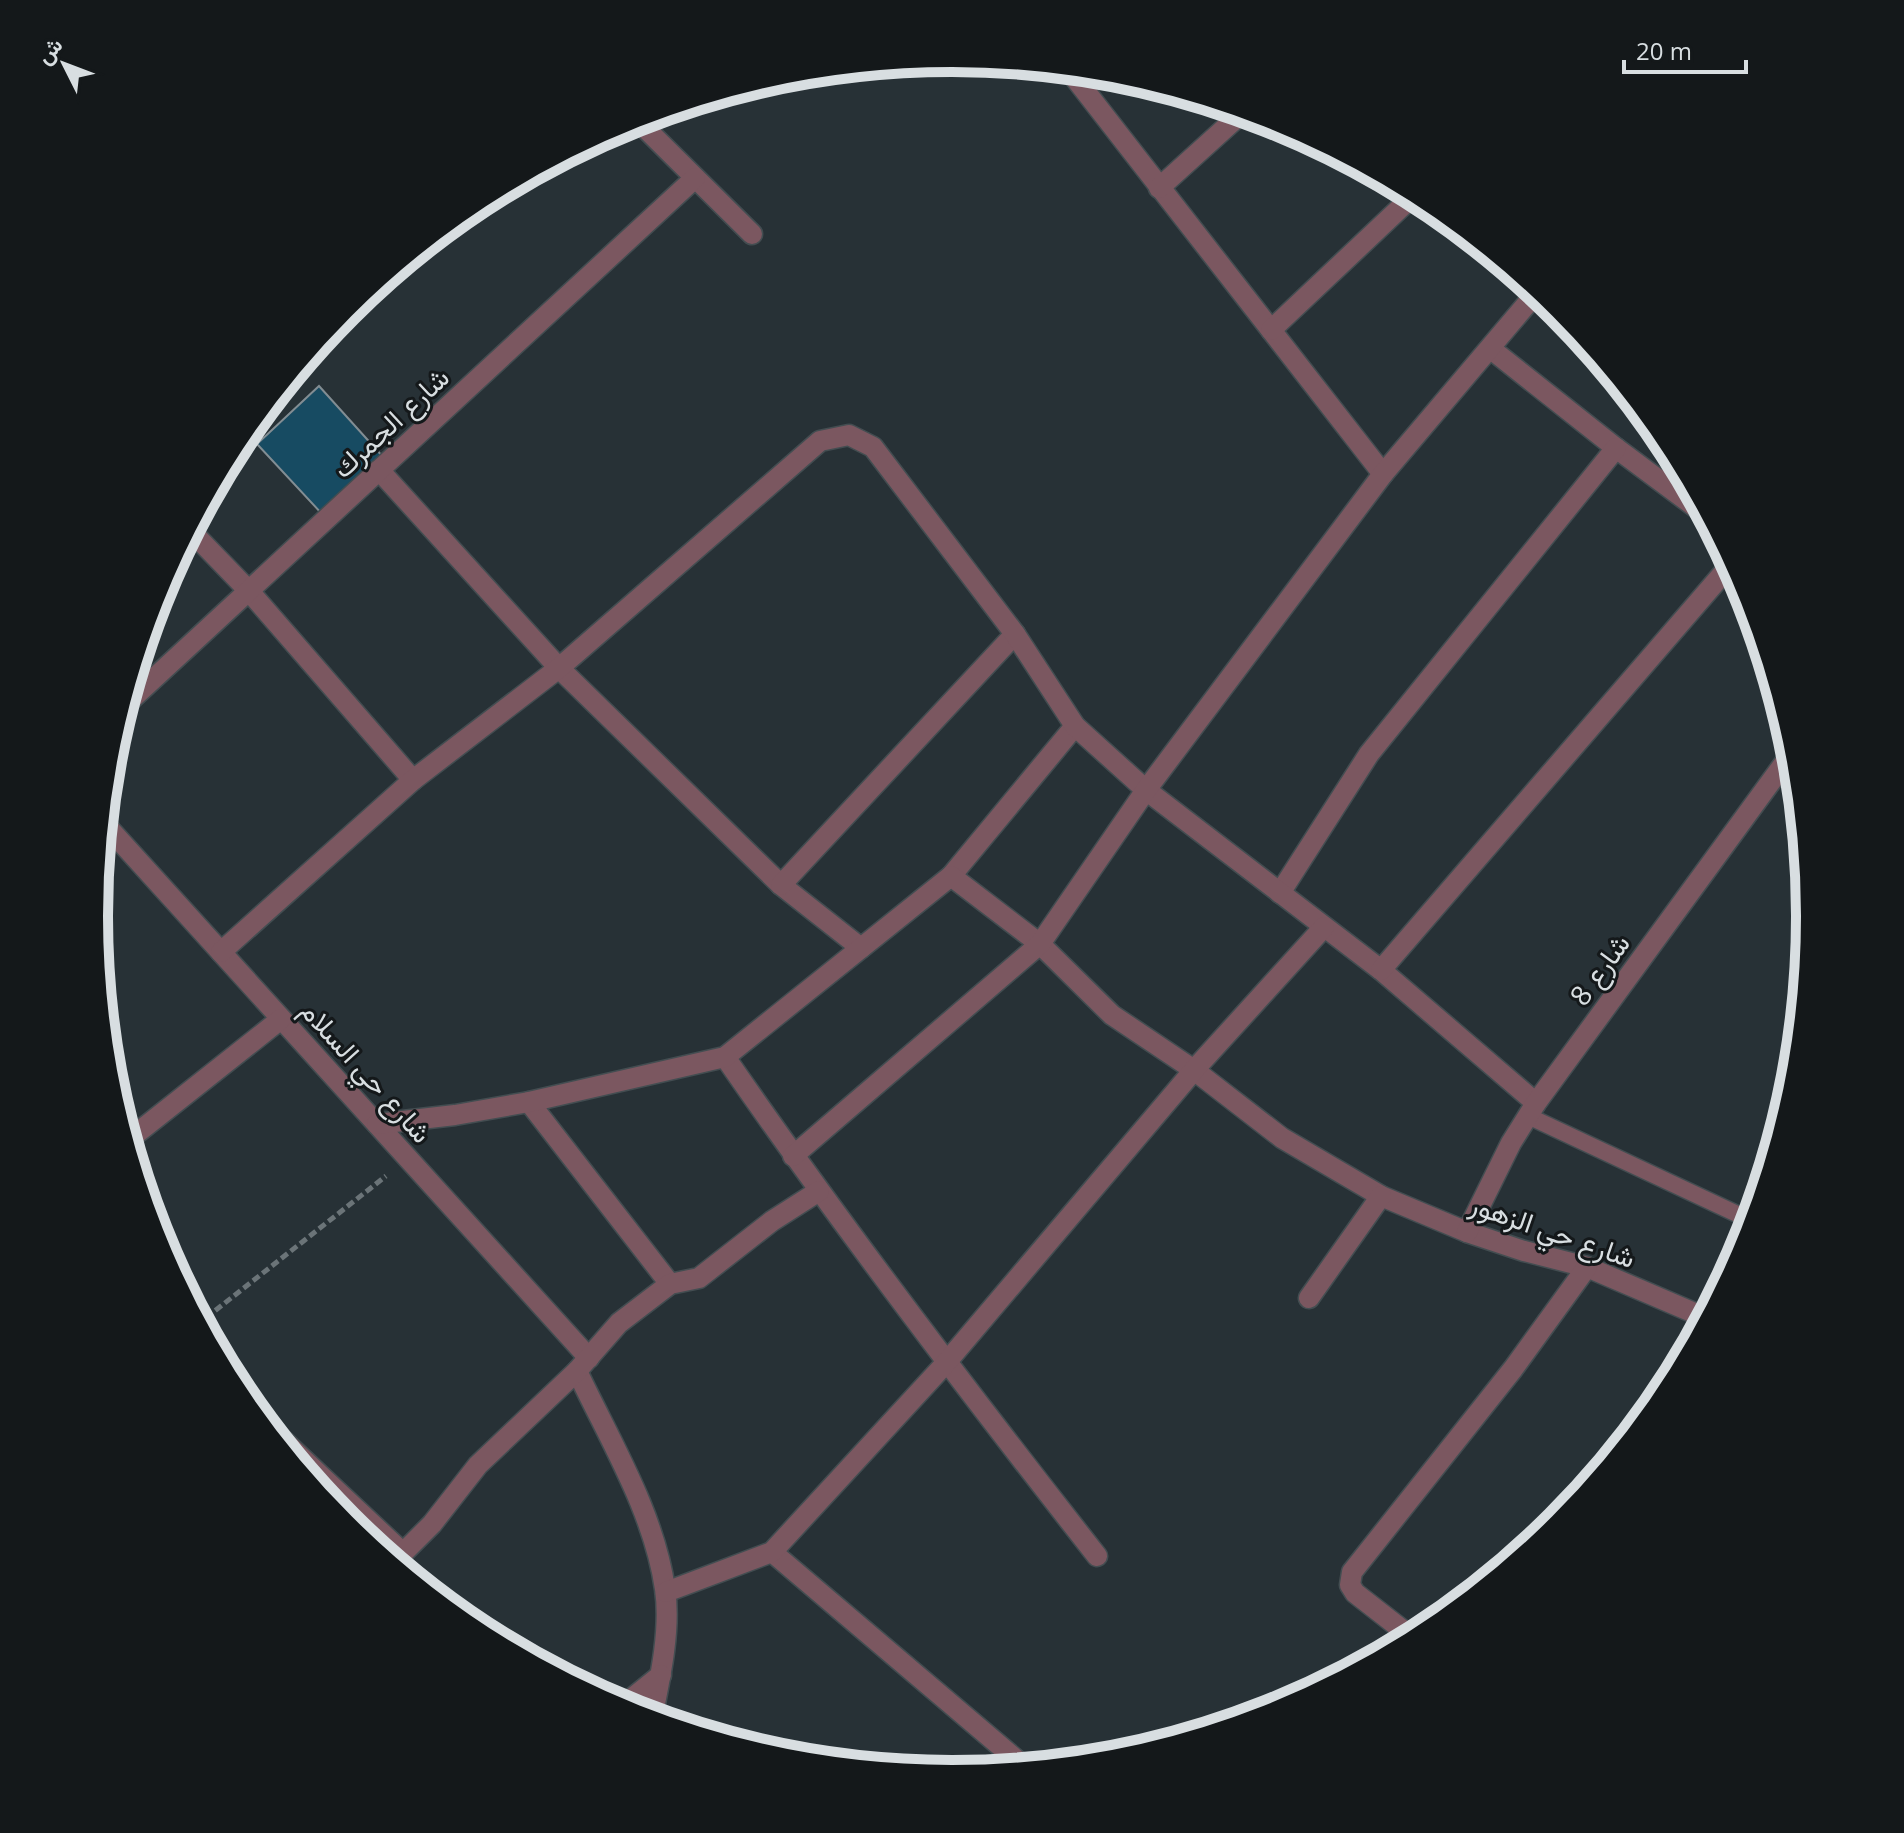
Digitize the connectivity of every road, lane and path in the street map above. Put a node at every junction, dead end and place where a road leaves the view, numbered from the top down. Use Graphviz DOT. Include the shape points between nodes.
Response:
graph roads {
  1 [pos="1078,82"];
  2 [pos="1233,121"];
  3 [pos="647,130"];
  4 [pos="695,178"];
  5 [pos="1159,188"];
  6 [pos="1405,204"];
  7 [pos="752,234"];
  8 [pos="1530,301"];
  9 [pos="1271,330"];
  10 [pos="1491,349"];
  11 [pos="1616,448"];
  12 [pos="379,470"];
  13 [pos="1383,474"];
  14 [pos="1686,500"];
  15 [pos="198,538"];
  16 [pos="1723,573"];
  17 [pos="249,591"];
  18 [pos="1015,634"];
  19 [pos="559,668"];
  20 [pos="137,694"];
  21 [pos="1075,726"];
  22 [pos="1782,766"];
  23 [pos="413,780"];
  24 [pos="1146,790"];
  25 [pos="112,832"];
  26 [pos="951,876"];
  27 [pos="781,885"];
  28 [pos="1280,893"];
  29 [pos="1324,927"];
  30 [pos="1040,944"];
  31 [pos="861,948"];
  32 [pos="221,952"];
  33 [pos="1381,970"];
  34 [pos="281,1019"];
  35 [pos="725,1057"];
  36 [pos="1194,1070"];
  37 [pos="529,1102"];
  38 [pos="1532,1109"];
  39 [pos="377,1124"];
  40 [pos="134,1127"];
  41 [pos="793,1156"];
  42 [pos="409,1158"];
  43 [pos="819,1191"];
  44 [pos="1381,1196"];
  45 [pos="1741,1216"];
  46 [pos="1467,1232"];
  47 [pos="1587,1267"];
  48 [pos="670,1284"];
  49 [pos="1309,1298"];
  50 [pos="1696,1314"];
  51 [pos="209,1316"];
  52 [pos="945,1364"];
  53 [pos="583,1365"];
  54 [pos="772,1552"];
  55 [pos="401,1555"];
  56 [pos="1097,1556"];
  57 [pos="666,1592"];
  58 [pos="1403,1630"];
  59 [pos="661,1675"];
  60 [pos="632,1698"];
  61 [pos="654,1706"];
  62 [pos="1015,1758"];
  1 -- 5 [label="street"];
  2 -- 5 [label="street"];
  3 -- 4 [label="street"];
  4 -- 7 [label="street"];
  4 -- 12 [label="street, شارع الجمرك"];
  5 -- 9 [label="street"];
  6 -- 9 [label="street"];
  8 -- 10 [label="street"];
  9 -- 13 [label="street"];
  10 -- 11 [label="street"];
  10 -- 13 [label="street"];
  11 -- 14 [label="street"];
  11 -- 28 [label="street" via="1369,754"];
  12 -- 17 [label="street, شارع الجمرك"];
  12 -- 19 [label="street"];
  13 -- 24 [label="street"];
  15 -- 17 [label="street"];
  16 -- 33 [label="street"];
  17 -- 20 [label="street, شارع الجمرك"];
  17 -- 23 [label="street"];
  18 -- 19 [label="street" via="873,447 849,435 820,441"];
  18 -- 21 [label="street"];
  18 -- 27 [label="street"];
  19 -- 23 [label="street"];
  19 -- 27 [label="street"];
  21 -- 24 [label="street"];
  21 -- 26 [label="street"];
  22 -- 38 [label="street, شارع 8"];
  23 -- 32 [label="street"];
  24 -- 28 [label="street"];
  24 -- 30 [label="street"];
  25 -- 32 [label="street, شارع حي السلام"];
  26 -- 30 [label="street, شارع حي الزهور"];
  26 -- 31 [label="street"];
  27 -- 31 [label="street"];
  28 -- 29 [label="street"];
  29 -- 33 [label="street"];
  29 -- 36 [label="street"];
  30 -- 36 [label="street, شارع حي الزهور" via="1112,1015"];
  30 -- 41 [label="street"];
  31 -- 35 [label="street"];
  32 -- 34 [label="street, شارع حي السلام"];
  33 -- 38 [label="street"];
  34 -- 39 [label="street, شارع حي السلام"];
  34 -- 40 [label="street"];
  35 -- 37 [label="street"];
  35 -- 41 [label="street"];
  36 -- 44 [label="street, شارع حي الزهور" via="1282,1138"];
  36 -- 52 [label="street"];
  37 -- 39 [label="street"];
  37 -- 48 [label="street"];
  38 -- 45 [label="lane"];
  38 -- 46 [label="street, شارع 8"];
  39 -- 42 [label="street, شارع حي السلام"];
  41 -- 43 [label="street"];
  42 -- 51 [label="path"];
  42 -- 53 [label="street, شارع حي السلام"];
  43 -- 48 [label="street" via="699,1278"];
  43 -- 52 [label="street"];
  44 -- 46 [label="street, شارع حي الزهور"];
  44 -- 49 [label="street"];
  46 -- 47 [label="street, شارع حي الزهور"];
  47 -- 50 [label="street, شارع حي الزهور"];
  47 -- 58 [label="street" via="1352,1572 1355,1593"];
  48 -- 53 [label="street" via="619,1323"];
  52 -- 54 [label="street"];
  52 -- 56 [label="street"];
  53 -- 55 [label="street" via="478,1465"];
  53 -- 57 [label="street, شارع حي السلام" via="641,1505"];
  54 -- 57 [label="street"];
  54 -- 62 [label="street"];
  57 -- 59 [label="street, شارع حي السلام"];
  59 -- 60 [label="street"];
  59 -- 61 [label="street, شارع حي السلام"];
}
